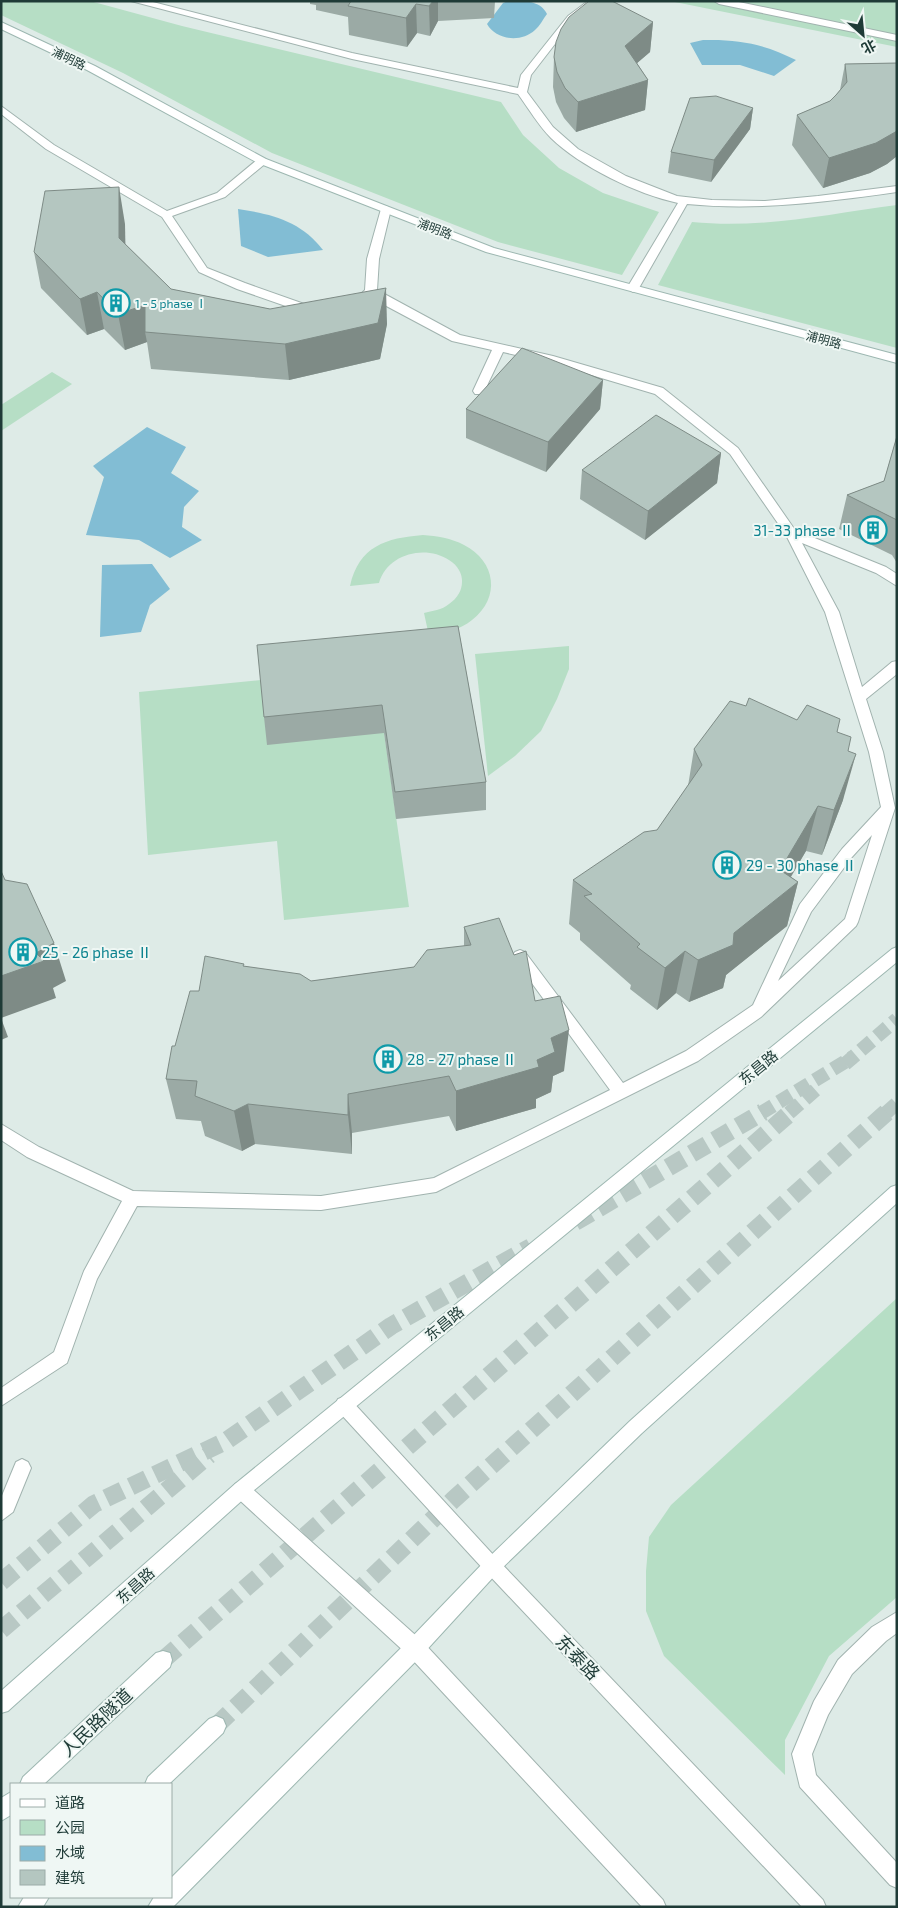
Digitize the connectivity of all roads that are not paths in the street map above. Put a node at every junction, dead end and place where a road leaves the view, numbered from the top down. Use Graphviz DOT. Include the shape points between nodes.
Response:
graph roads {
  1 [pos="136,1"];
  2 [pos="595,1"];
  3 [pos="719,1"];
  4 [pos="1,25"];
  5 [pos="897,38"];
  6 [pos="522,92"];
  7 [pos="1,109"];
  8 [pos="262,161"];
  9 [pos="897,189"];
  10 [pos="684,200"];
  11 [pos="386,209"];
  12 [pos="166,215"];
  13 [pos="633,288"];
  14 [pos="371,292"];
  15 [pos="353,297"];
  16 [pos="325,304"];
  17 [pos="499,348"];
  18 [pos="897,359"];
  19 [pos="479,391"];
  20 [pos="791,533"];
  21 [pos="897,581"];
  22 [pos="897,666"];
  23 [pos="859,698"];
  24 [pos="888,808"];
  25 [pos="897,953"];
  26 [pos="520,956"];
  27 [pos="756,1012"];
  28 [pos="621,1092"];
  29 [pos="1,1131"];
  30 [pos="897,1192"];
  31 [pos="132,1198"];
  32 [pos="1,1398"];
  33 [pos="344,1405"];
  34 [pos="22,1468"];
  35 [pos="241,1490"];
  36 [pos="1,1512"];
  37 [pos="492,1566"];
  38 [pos="897,1621"];
  39 [pos="415,1648"];
  40 [pos="162,1660"];
  41 [pos="1,1704"];
  42 [pos="216,1726"];
  43 [pos="31,1783"];
  44 [pos="156,1783"];
  45 [pos="897,1878"];
  46 [pos="172,1892"];
  47 [pos="38,1898"];
  48 [pos="167,1898"];
  49 [pos="28,1907"];
  50 [pos="158,1907"];
  51 [pos="656,1907"];
  52 [pos="816,1907"];
  1 -- 6 [label="main road" via="352,56"];
  2 -- 6 [label="main road" via="571,18 551,42 526,75"];
  3 -- 5 [label="main road"];
  4 -- 8 [label="main road, 浦明路" via="91,68"];
  6 -- 10 [label="main road" via="550,130 582,157 614,174"];
  7 -- 12 [label="main road" via="50,148"];
  8 -- 11 [label="main road, 浦明路"];
  8 -- 12 [label="main road" via="221,195"];
  9 -- 10 [label="main road" via="756,205"];
  10 -- 13 [label="main road"];
  11 -- 13 [label="main road, 浦明路" via="490,250"];
  11 -- 14 [label="main road" via="373,259"];
  12 -- 16 [label="main road" via="203,270 307,309"];
  13 -- 18 [label="main road, 浦明路"];
  14 -- 15 [label="main road"];
  14 -- 17 [label="main road" via="456,338"];
  17 -- 19 [label="main road"];
  17 -- 20 [label="main road" via="659,391 734,451"];
  20 -- 21 [label="main road" via="881,570"];
  20 -- 23 [label="main road" via="832,612"];
  22 -- 23 [label="main road"];
  23 -- 24 [label="main road" via="876,752"];
  24 -- 27 [label="main road" via="847,853 805,908"];
  24 -- 27 [label="main road" via="851,922"];
  25 -- 33 [label="main road, 东昌路"];
  26 -- 28 [label="main road"];
  27 -- 28 [label="main road" via="692,1056"];
  28 -- 31 [label="main road" via="436,1185 321,1203"];
  29 -- 31 [label="main road" via="33,1152"];
  30 -- 37 [label="main road" via="636,1426"];
  31 -- 32 [label="main road" via="90,1276 62,1357"];
  33 -- 35 [label="main road, 东昌路"];
  33 -- 37 [label="main road, 东泰路"];
  34 -- 36 [label="main road" via="7,1506"];
  35 -- 39 [label="main road"];
  35 -- 41 [label="main road, 东昌路"];
  37 -- 39 [label="main road"];
  37 -- 52 [label="main road, 东泰路"];
  38 -- 45 [label="main road" via="845,1667 821,1708 802,1754 807,1780"];
  39 -- 46 [label="main road"];
  39 -- 51 [label="main road"];
  40 -- 43 [label="main road, 人民路隧道"];
  42 -- 44 [label="main road"];
  47 -- 49 [label="main road"];
  48 -- 50 [label="main road"];
}
